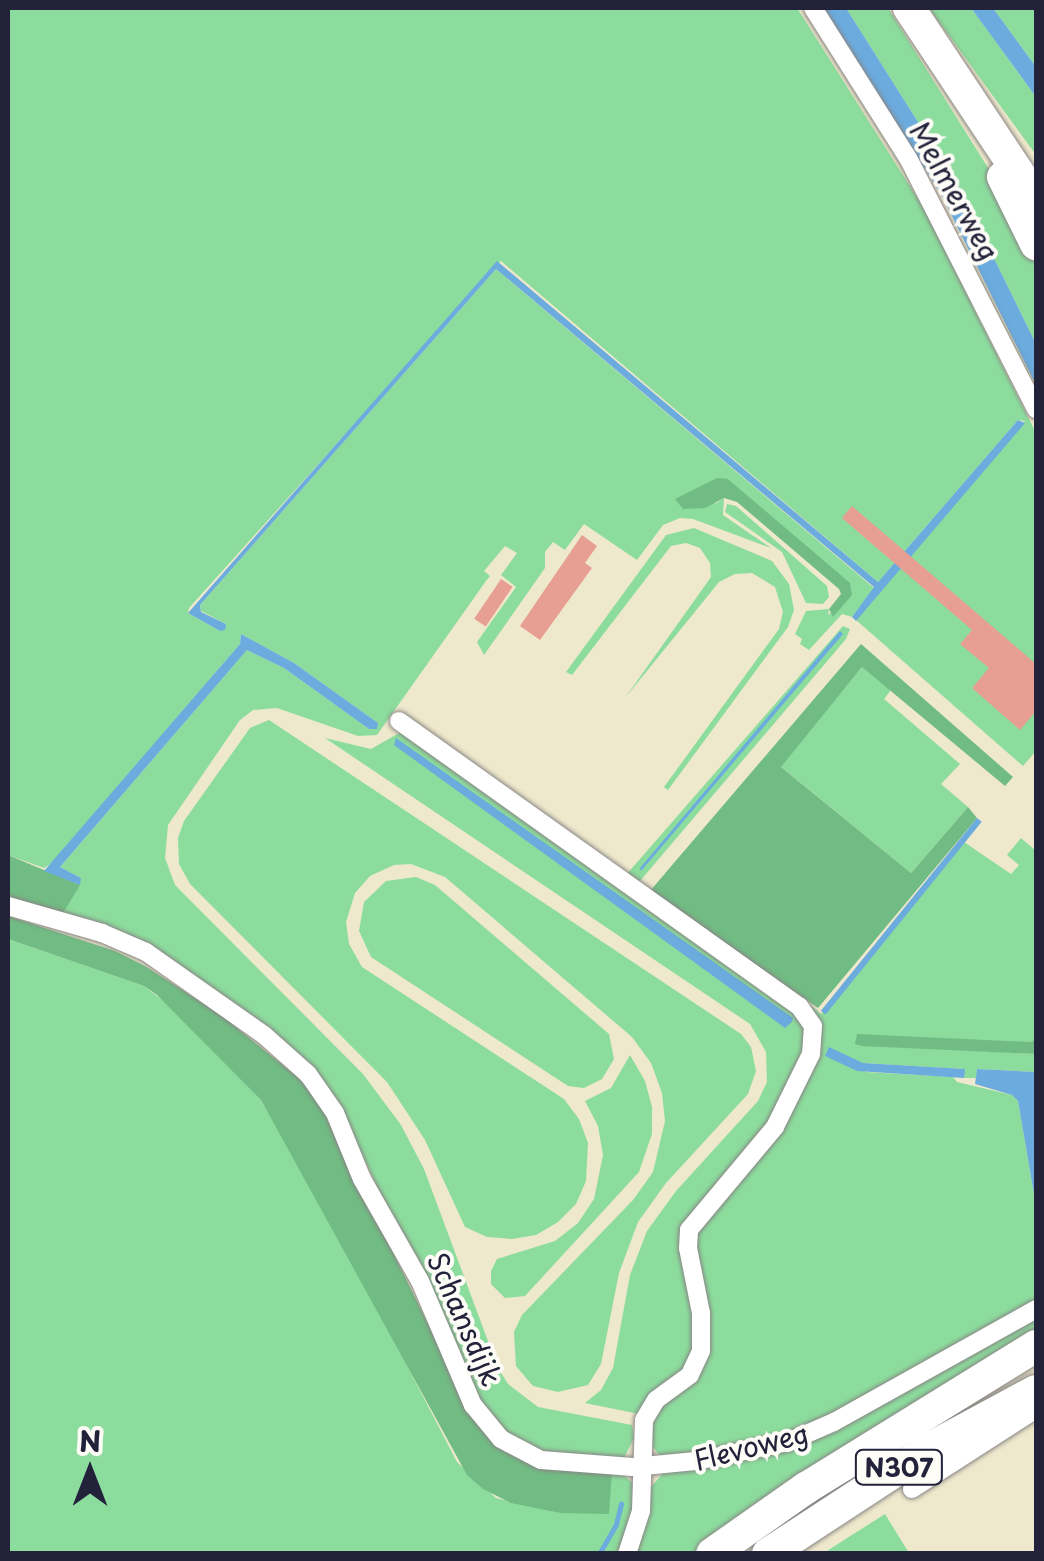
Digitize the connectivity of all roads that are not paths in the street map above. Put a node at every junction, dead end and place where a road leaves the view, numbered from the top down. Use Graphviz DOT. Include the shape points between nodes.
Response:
graph roads {
  1 [pos="813,8"];
  2 [pos="909,8"];
  3 [pos="970,99"];
  4 [pos="1036,177"];
  5 [pos="1036,199"];
  6 [pos="1036,244"];
  7 [pos="1036,409"];
  8 [pos="399,721"];
  9 [pos="8,906"];
  10 [pos="1036,1309"];
  11 [pos="1036,1346"];
  12 [pos="1036,1391"];
  13 [pos="1036,1410"];
  14 [pos="644,1466"];
  15 [pos="912,1489"];
  16 [pos="627,1554"];
  17 [pos="712,1554"];
  18 [pos="768,1554"];
  1 -- 7 [label="street, Melmerweg" via="908,158"];
  2 -- 3 [label="highway"];
  3 -- 4 [label="highway"];
  3 -- 5 [label="highway"];
  3 -- 6 [label="highway"];
  8 -- 14 [label="street" via="800,1006 813,1026 812,1054 775,1128 690,1230 701,1351 690,1375 650,1408 643,1426"];
  9 -- 14 [label="street, Schansdijk" via="146,952 308,1074 335,1113 362,1179 420,1281 457,1376 501,1439 541,1460"];
  10 -- 14 [label="street, Flevoweg" via="810,1434 714,1458"];
  11 -- 17 [label="highway, Flevoweg / N307"];
  12 -- 18 [label="highway, N307" via="930,1448"];
  13 -- 15 [label="street"];
  14 -- 16 [label="street" via="638,1526"];
}
